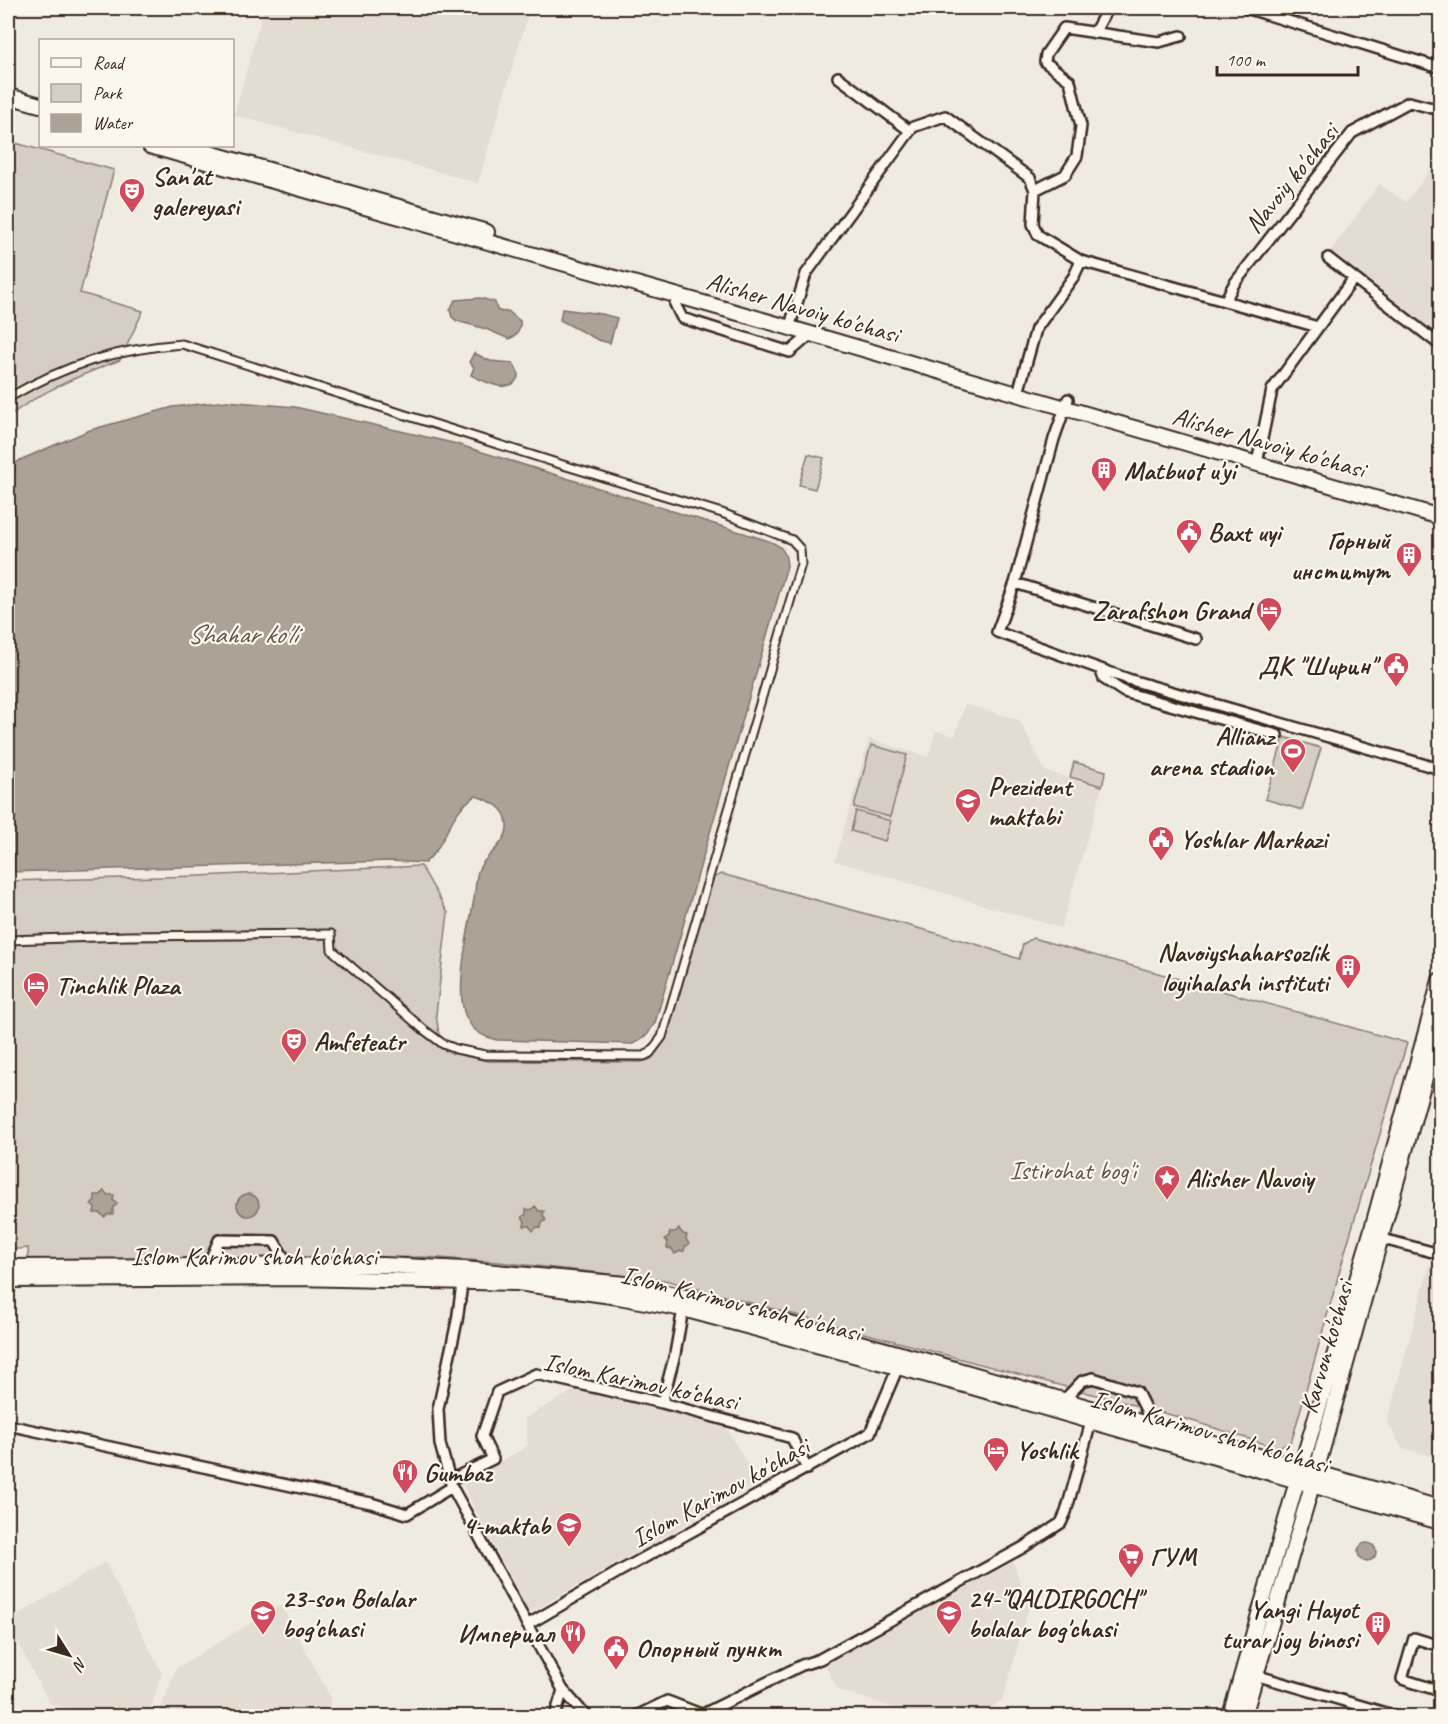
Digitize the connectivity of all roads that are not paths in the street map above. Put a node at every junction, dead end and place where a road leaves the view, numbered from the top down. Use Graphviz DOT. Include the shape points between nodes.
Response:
graph roads {
  1 [pos="1108,8"];
  2 [pos="1246,8"];
  3 [pos="1094,33"];
  4 [pos="1181,36"];
  5 [pos="1440,68"];
  6 [pos="838,77"];
  7 [pos="8,96"];
  8 [pos="8,105"];
  9 [pos="39,105"];
  10 [pos="1440,110"];
  11 [pos="39,114"];
  12 [pos="910,131"];
  13 [pos="155,147"];
  14 [pos="187,147"];
  15 [pos="210,157"];
  16 [pos="1035,190"];
  17 [pos="1328,258"];
  18 [pos="1081,261"];
  19 [pos="626,276"];
  20 [pos="1354,278"];
  21 [pos="677,295"];
  22 [pos="1225,301"];
  23 [pos="801,327"];
  24 [pos="1317,327"];
  25 [pos="1440,345"];
  26 [pos="1020,386"];
  27 [pos="8,398"];
  28 [pos="1066,403"];
  29 [pos="1257,459"];
  30 [pos="1440,507"];
  31 [pos="1440,516"];
  32 [pos="1015,583"];
  33 [pos="1196,639"];
  34 [pos="1100,669"];
  35 [pos="1277,735"];
  36 [pos="1440,769"];
  37 [pos="8,940"];
  38 [pos="1440,980"];
  39 [pos="1440,1024"];
  40 [pos="1376,1237"];
  41 [pos="1440,1254"];
  42 [pos="208,1265"];
  43 [pos="8,1267"];
  44 [pos="293,1272"];
  45 [pos="463,1275"];
  46 [pos="202,1278"];
  47 [pos="8,1280"];
  48 [pos="683,1309"];
  49 [pos="898,1367"];
  50 [pos="1064,1400"];
  51 [pos="662,1403"];
  52 [pos="1090,1422"];
  53 [pos="1149,1424"];
  54 [pos="8,1425"];
  55 [pos="1151,1440"];
  56 [pos="1301,1467"];
  57 [pos="807,1469"];
  58 [pos="1316,1472"];
  59 [pos="1297,1482"];
  60 [pos="451,1484"];
  61 [pos="1312,1486"];
  62 [pos="1440,1508"];
  63 [pos="1440,1522"];
  64 [pos="527,1624"];
  65 [pos="1440,1646"];
  66 [pos="1255,1675"];
  67 [pos="563,1690"];
  68 [pos="1440,1691"];
  69 [pos="555,1716"];
  70 [pos="586,1716"];
  71 [pos="636,1716"];
  72 [pos="705,1716"];
  73 [pos="1230,1716"];
  74 [pos="1244,1716"];
  75 [pos="1396,1716"];
  1 -- 3 [label="street"];
  2 -- 5 [label="street"];
  3 -- 4 [label="street" via="1159,42"];
  3 -- 16 [label="street" via="1064,28 1046,54 1045,62 1070,81 1081,126 1077,156 1065,175"];
  6 -- 12 [label="street"];
  7 -- 9 [label="main road"];
  8 -- 11 [label="main road"];
  10 -- 22 [label="street, Navoiy ko'chasi" via="1409,102 1352,133 1234,284"];
  12 -- 16 [label="street" via="945,116 1030,178"];
  12 -- 23 [label="street" via="806,274"];
  13 -- 15 [label="main road, Alisher Navoiy ko'chasi"];
  14 -- 15 [label="main road, Alisher Navoiy ko'chasi"];
  15 -- 19 [label="main road, Alisher Navoiy ko'chasi"];
  16 -- 18 [label="street" via="1033,224 1038,235"];
  17 -- 20 [label="street"];
  18 -- 22 [label="street"];
  18 -- 26 [label="street" via="1036,329"];
  19 -- 21 [label="main road, Alisher Navoiy ko'chasi"];
  19 -- 23 [label="main road, Alisher Navoiy ko'chasi"];
  20 -- 24 [label="street"];
  20 -- 25 [label="street"];
  21 -- 23 [label="main road, Alisher Navoiy ko'chasi"];
  21 -- 23 [label="street" via="675,304 682,318 790,352"];
  22 -- 24 [label="street"];
  23 -- 26 [label="main road, Alisher Navoiy ko'chasi"];
  23 -- 28 [label="main road, Alisher Navoiy ko'chasi"];
  24 -- 29 [label="street" via="1272,390"];
  26 -- 28 [label="main road, Alisher Navoiy ko'chasi"];
  27 -- 37 [label="street" via="51,375 98,357 182,344 722,513 792,540 800,549 801,564 662,1037 644,1056 485,1055 449,1047 332,950 331,934"];
  28 -- 29 [label="main road, Alisher Navoiy ko'chasi"];
  28 -- 32 [label="street"];
  29 -- 30 [label="main road, Alisher Navoiy ko'chasi"];
  29 -- 31 [label="main road, Alisher Navoiy ko'chasi"];
  32 -- 33 [label="street"];
  32 -- 34 [label="street" via="997,632"];
  34 -- 35 [label="street" via="1104,680 1124,692"];
  34 -- 36 [label="street"];
  38 -- 40 [label="main road"];
  39 -- 40 [label="main road, Karvon ko'chasi"];
  40 -- 41 [label="street"];
  40 -- 56 [label="main road"];
  40 -- 58 [label="main road, Karvon ko'chasi"];
  42 -- 43 [label="main road, Islom Karimov shoh ko'chasi"];
  42 -- 44 [label="main road, Islom Karimov shoh ko'chasi"];
  42 -- 44 [label="street" via="219,1240 274,1241"];
  42 -- 46 [label="street"];
  44 -- 45 [label="main road, Islom Karimov shoh ko'chasi"];
  44 -- 46 [label="main road, Islom Karimov shoh ko'chasi"];
  45 -- 48 [label="main road, Islom Karimov shoh ko'chasi"];
  45 -- 50 [label="main road, Islom Karimov shoh ko'chasi" via="572,1278 668,1292"];
  45 -- 60 [label="street" via="438,1409 440,1444"];
  46 -- 47 [label="main road, Islom Karimov shoh ko'chasi"];
  48 -- 49 [label="main road, Islom Karimov shoh ko'chasi"];
  48 -- 51 [label="street"];
  49 -- 52 [label="main road, Islom Karimov shoh ko'chasi"];
  49 -- 57 [label="street, Islom Karimov ko'chasi" via="870,1433"];
  50 -- 53 [label="main road, Islom Karimov shoh ko'chasi"];
  50 -- 53 [label="street" via="1082,1381 1093,1378 1137,1392"];
  51 -- 57 [label="street, Islom Karimov ko‘chasi" via="792,1438"];
  51 -- 60 [label="street, Islom Karimov ko‘chasi" via="536,1374 496,1392 482,1436 493,1459"];
  52 -- 55 [label="main road, Islom Karimov shoh ko'chasi"];
  52 -- 72 [label="street" via="1061,1523 820,1659"];
  53 -- 55 [label="street"];
  53 -- 56 [label="main road, Islom Karimov shoh ko'chasi"];
  54 -- 60 [label="street" via="407,1514"];
  55 -- 59 [label="main road, Islom Karimov shoh ko'chasi"];
  56 -- 58 [label="main road, Islom Karimov shoh ko'chasi"];
  56 -- 59 [label="main road"];
  57 -- 64 [label="street, Islom Karimov ko'chasi"];
  58 -- 61 [label="main road, Karvon ko'chasi"];
  58 -- 62 [label="main road, Islom Karimov shoh ko'chasi"];
  59 -- 61 [label="main road, Islom Karimov shoh ko'chasi"];
  59 -- 73 [label="main road"];
  60 -- 64 [label="street"];
  61 -- 63 [label="main road, Islom Karimov shoh ko'chasi"];
  61 -- 66 [label="main road, Karvon ko'chasi"];
  64 -- 67 [label="street"];
  65 -- 68 [label="street" via="1414,1638 1402,1679"];
  66 -- 74 [label="main road, Karvon ko'chasi"];
  66 -- 75 [label="street"];
  67 -- 69 [label="street"];
  67 -- 70 [label="street"];
  71 -- 72 [label="street" via="667,1701"];
}
